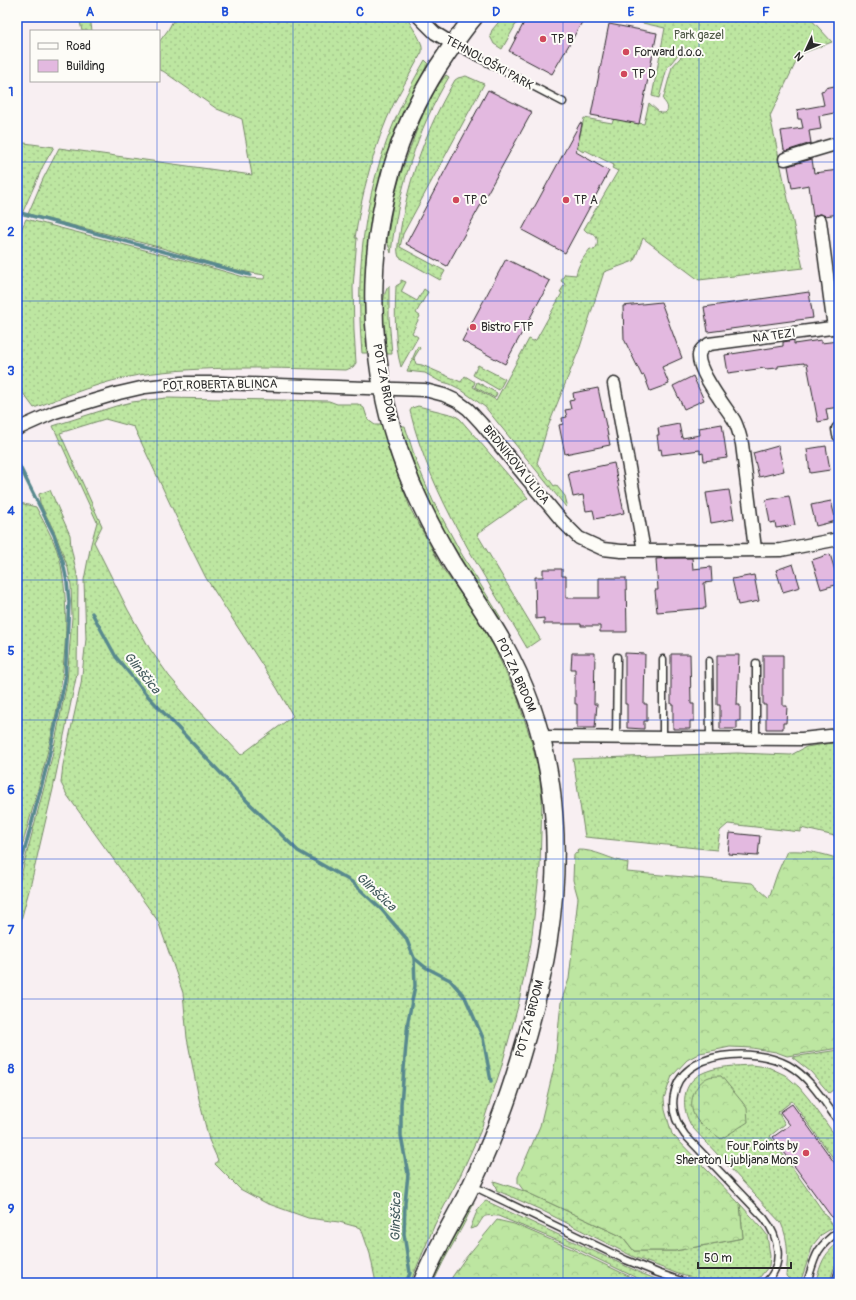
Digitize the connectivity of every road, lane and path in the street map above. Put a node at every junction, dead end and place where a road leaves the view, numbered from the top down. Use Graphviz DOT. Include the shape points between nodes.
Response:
graph roads {
  1 [pos="419,17"];
  2 [pos="474,17"];
  3 [pos="453,44"];
  4 [pos="563,102"];
  5 [pos="839,143"];
  6 [pos="785,159"];
  7 [pos="820,221"];
  8 [pos="837,328"];
  9 [pos="614,384"];
  10 [pos="382,388"];
  11 [pos="17,429"];
  12 [pos="839,429"];
  13 [pos="839,435"];
  14 [pos="839,539"];
  15 [pos="755,550"];
  16 [pos="644,551"];
  17 [pos="617,657"];
  18 [pos="663,659"];
  19 [pos="709,661"];
  20 [pos="756,663"];
  21 [pos="839,735"];
  22 [pos="541,737"];
  23 [pos="616,738"];
  24 [pos="663,739"];
  25 [pos="710,739"];
  26 [pos="756,739"];
  27 [pos="839,1122"];
  28 [pos="472,1185"];
  29 [pos="839,1231"];
  30 [pos="839,1271"];
  31 [pos="769,1282"];
  32 [pos="422,1283"];
  33 [pos="687,1283"];
  34 [pos="807,1283"];
  35 [pos="835,1283"];
  1 -- 3 [label="street, TEHNOLOŠKI PARK" via="435,33"];
  2 -- 3 [label="main road, POT ZA BRDOM"];
  3 -- 4 [label="lane, TEHNOLOŠKI PARK"];
  3 -- 10 [label="main road, POT ZA BRDOM" via="413,112 401,140 384,203 377,243 374,308"];
  5 -- 6 [label="street"];
  7 -- 8 [label="street"];
  8 -- 15 [label="street, NA TEZI" via="709,344 700,351 699,362 702,369 739,432"];
  9 -- 16 [label="street"];
  10 -- 11 [label="street, POT ROBERTA BLINCA" via="220,383 145,387 55,412"];
  10 -- 16 [label="street, BRDNIKOVA ULICA" via="425,390 457,401 476,417 579,538 603,548"];
  10 -- 22 [label="main road, POT ZA BRDOM" via="402,459 421,506 449,558 505,646 520,678"];
  12 -- 13 [label="street"];
  14 -- 15 [label="street, BRDNIKOVA ULICA" via="781,550"];
  15 -- 16 [label="street, BRDNIKOVA ULICA"];
  17 -- 23 [label="lane"];
  18 -- 24 [label="lane"];
  19 -- 25 [label="lane"];
  20 -- 26 [label="lane"];
  21 -- 26 [label="street" via="802,739"];
  22 -- 23 [label="street"];
  22 -- 28 [label="main road, POT ZA BRDOM" via="551,786 555,831 552,922 532,1020 508,1100"];
  23 -- 24 [label="street"];
  24 -- 25 [label="street"];
  25 -- 26 [label="street"];
  27 -- 31 [label="lane" via="806,1079 788,1065 766,1057 739,1055 701,1061 686,1071 677,1084 673,1108 679,1126 774,1232 778,1260"];
  28 -- 32 [label="main road, POT ZA BRDOM" via="435,1252"];
  28 -- 33 [label="lane" via="626,1260"];
  29 -- 34 [label="lane" via="822,1244"];
  30 -- 35 [label="lane"];
}
